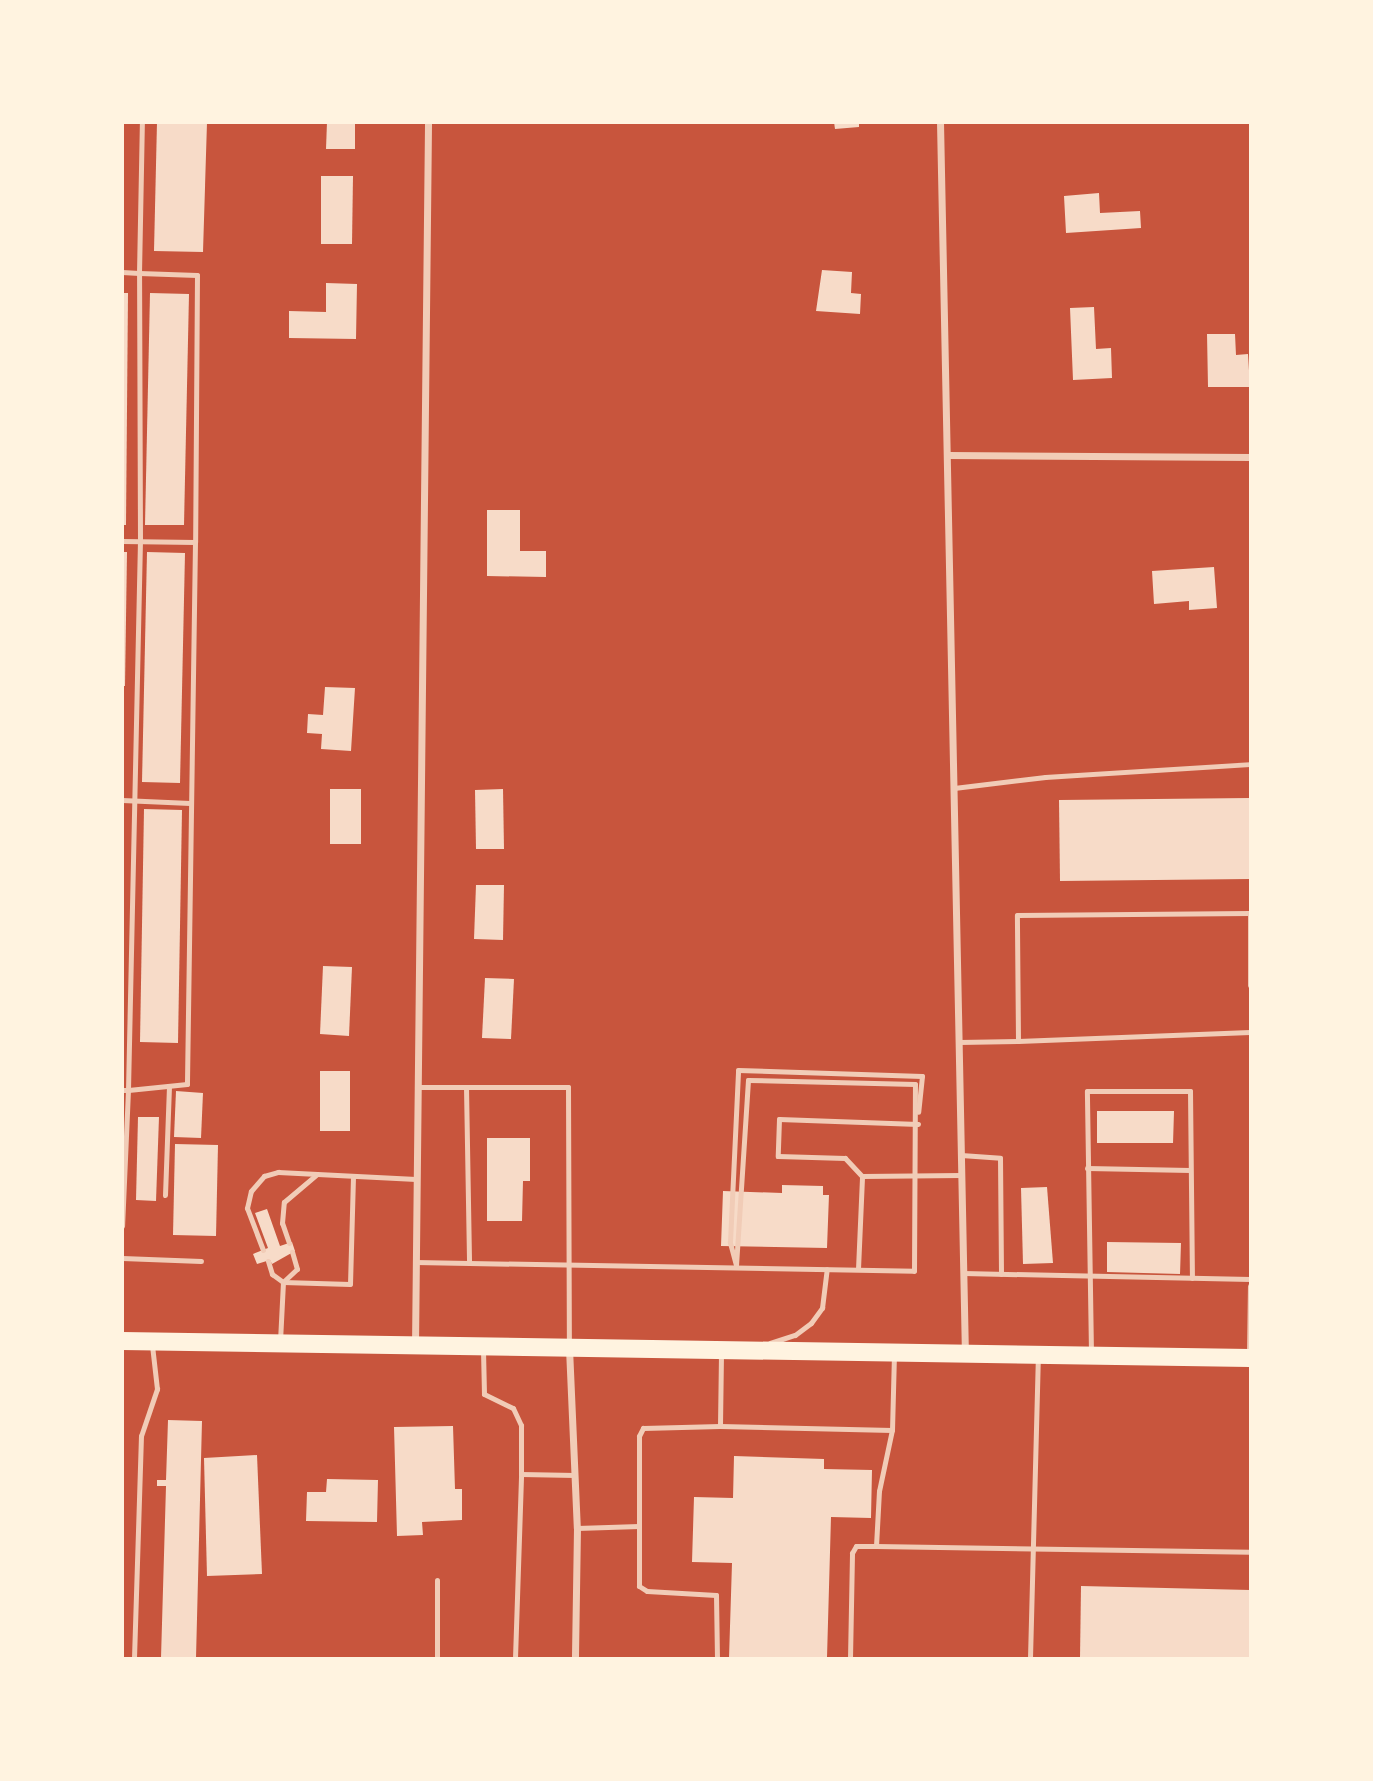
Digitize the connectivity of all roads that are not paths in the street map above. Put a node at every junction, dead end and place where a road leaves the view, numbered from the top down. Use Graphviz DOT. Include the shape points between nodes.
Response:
graph roads {
  1 [pos="142,122"];
  2 [pos="428,122"];
  3 [pos="940,122"];
  4 [pos="122,272"];
  5 [pos="139,273"];
  6 [pos="948,456"];
  7 [pos="1251,457"];
  8 [pos="122,541"];
  9 [pos="140,541"];
  10 [pos="195,542"];
  11 [pos="1251,764"];
  12 [pos="954,788"];
  13 [pos="122,800"];
  14 [pos="135,801"];
  15 [pos="190,803"];
  16 [pos="1251,985"];
  17 [pos="1251,1032"];
  18 [pos="1018,1041"];
  19 [pos="959,1042"];
  20 [pos="169,1086"];
  21 [pos="417,1087"];
  22 [pos="466,1087"];
  23 [pos="125,1090"];
  24 [pos="918,1112"];
  25 [pos="918,1124"];
  26 [pos="961,1155"];
  27 [pos="1087,1168"];
  28 [pos="1190,1170"];
  29 [pos="316,1175"];
  30 [pos="862,1175"];
  31 [pos="961,1175"];
  32 [pos="917,1176"];
  33 [pos="353,1177"];
  34 [pos="416,1179"];
  35 [pos="165,1195"];
  36 [pos="122,1226"];
  37 [pos="289,1243"];
  38 [pos="263,1250"];
  39 [pos="292,1252"];
  40 [pos="122,1258"];
  41 [pos="201,1261"];
  42 [pos="268,1261"];
  43 [pos="415,1262"];
  44 [pos="469,1263"];
  45 [pos="568,1263"];
  46 [pos="736,1267"];
  47 [pos="827,1269"];
  48 [pos="858,1269"];
  49 [pos="963,1273"];
  50 [pos="1001,1274"];
  51 [pos="1088,1275"];
  52 [pos="1192,1278"];
  53 [pos="1251,1279"];
  54 [pos="283,1282"];
  55 [pos="1251,1286"];
  56 [pos="122,1341"];
  57 [pos="152,1342"];
  58 [pos="280,1344"];
  59 [pos="569,1345"];
  60 [pos="415,1346"];
  61 [pos="483,1346"];
  62 [pos="725,1349"];
  63 [pos="894,1353"];
  64 [pos="965,1354"];
  65 [pos="1038,1355"];
  66 [pos="1091,1356"];
  67 [pos="1250,1359"];
  68 [pos="720,1426"];
  69 [pos="892,1430"];
  70 [pos="521,1474"];
  71 [pos="575,1475"];
  72 [pos="639,1526"];
  73 [pos="577,1528"];
  74 [pos="876,1546"];
  75 [pos="1033,1551"];
  76 [pos="1251,1552"];
  77 [pos="437,1580"];
  78 [pos="134,1658"];
  79 [pos="437,1658"];
  80 [pos="515,1658"];
  81 [pos="575,1658"];
  82 [pos="716,1658"];
  83 [pos="850,1658"];
  84 [pos="1030,1658"];
  1 -- 5 [label="lane"];
  2 -- 21 [label="street"];
  3 -- 6 [label="street"];
  4 -- 5 [label="lane"];
  5 -- 9 [label="lane"];
  5 -- 10 [label="lane" via="197,275"];
  6 -- 7 [label="street"];
  6 -- 12 [label="street"];
  8 -- 9 [label="lane"];
  9 -- 10 [label="lane"];
  9 -- 14 [label="lane"];
  10 -- 15 [label="lane"];
  11 -- 12 [label="lane" via="1057,776"];
  12 -- 19 [label="street"];
  13 -- 14 [label="lane"];
  14 -- 15 [label="lane"];
  14 -- 23 [label="lane"];
  15 -- 20 [label="lane" via="187,1084"];
  16 -- 18 [label="lane" via="1251,913 1017,915"];
  17 -- 18 [label="lane"];
  18 -- 19 [label="lane"];
  19 -- 26 [label="street"];
  20 -- 23 [label="lane"];
  20 -- 35 [label="lane"];
  21 -- 22 [label="lane"];
  21 -- 34 [label="street"];
  22 -- 44 [label="lane"];
  22 -- 45 [label="lane" via="568,1087"];
  23 -- 36 [label="lane"];
  24 -- 25 [label="lane"];
  24 -- 46 [label="lane" via="915,1084 748,1080"];
  24 -- 46 [label="lane" via="922,1076 738,1070 730,1242"];
  25 -- 30 [label="lane" via="779,1119 778,1156 845,1158"];
  25 -- 32 [label="lane"];
  26 -- 31 [label="street"];
  26 -- 50 [label="lane" via="1000,1158"];
  27 -- 28 [label="lane"];
  27 -- 28 [label="lane" via="1087,1091 1190,1091"];
  27 -- 51 [label="lane"];
  28 -- 52 [label="lane"];
  29 -- 33 [label="lane"];
  29 -- 37 [label="lane" via="284,1202 282,1223"];
  29 -- 38 [label="lane" via="278,1172 264,1176 251,1191 247,1208"];
  30 -- 32 [label="lane"];
  30 -- 48 [label="lane"];
  31 -- 32 [label="lane"];
  31 -- 49 [label="street"];
  32 -- 48 [label="lane" via="914,1271"];
  33 -- 34 [label="lane"];
  33 -- 54 [label="lane" via="350,1284"];
  34 -- 43 [label="street"];
  39 -- 54 [label="lane" via="297,1269"];
  40 -- 41 [label="lane"];
  42 -- 54 [label="lane" via="272,1274"];
  43 -- 44 [label="lane"];
  43 -- 60 [label="street"];
  44 -- 45 [label="lane"];
  45 -- 46 [label="lane"];
  45 -- 59 [label="lane"];
  46 -- 47 [label="lane"];
  47 -- 48 [label="lane"];
  47 -- 62 [label="lane" via="822,1308 811,1323 775,1342"];
  49 -- 50 [label="lane"];
  49 -- 64 [label="street"];
  50 -- 51 [label="lane"];
  51 -- 52 [label="lane"];
  51 -- 66 [label="lane"];
  52 -- 53 [label="lane"];
  54 -- 58 [label="lane"];
  55 -- 67 [label="lane"];
  56 -- 57 [label="main road"];
  57 -- 58 [label="main road"];
  57 -- 78 [label="lane" via="157,1389 141,1436"];
  58 -- 60 [label="main road"];
  59 -- 61 [label="main road"];
  59 -- 62 [label="main road"];
  59 -- 71 [label="street"];
  60 -- 61 [label="main road"];
  61 -- 70 [label="lane" via="484,1394 513,1409 521,1425"];
  62 -- 63 [label="main road"];
  62 -- 68 [label="lane"];
  63 -- 64 [label="main road"];
  63 -- 69 [label="lane"];
  64 -- 65 [label="main road"];
  65 -- 66 [label="main road"];
  65 -- 75 [label="lane"];
  66 -- 67 [label="main road"];
  68 -- 69 [label="lane"];
  68 -- 72 [label="lane" via="643,1429 639,1436"];
  69 -- 74 [label="lane" via="879,1491"];
  70 -- 71 [label="lane"];
  70 -- 80 [label="lane"];
  71 -- 73 [label="street"];
  72 -- 73 [label="lane"];
  72 -- 82 [label="lane" via="639,1586 647,1591 716,1595"];
  73 -- 81 [label="street"];
  74 -- 75 [label="lane"];
  74 -- 83 [label="lane" via="856,1546 852,1553"];
  75 -- 76 [label="lane"];
  75 -- 84 [label="lane"];
  77 -- 79 [label="lane"];
}
